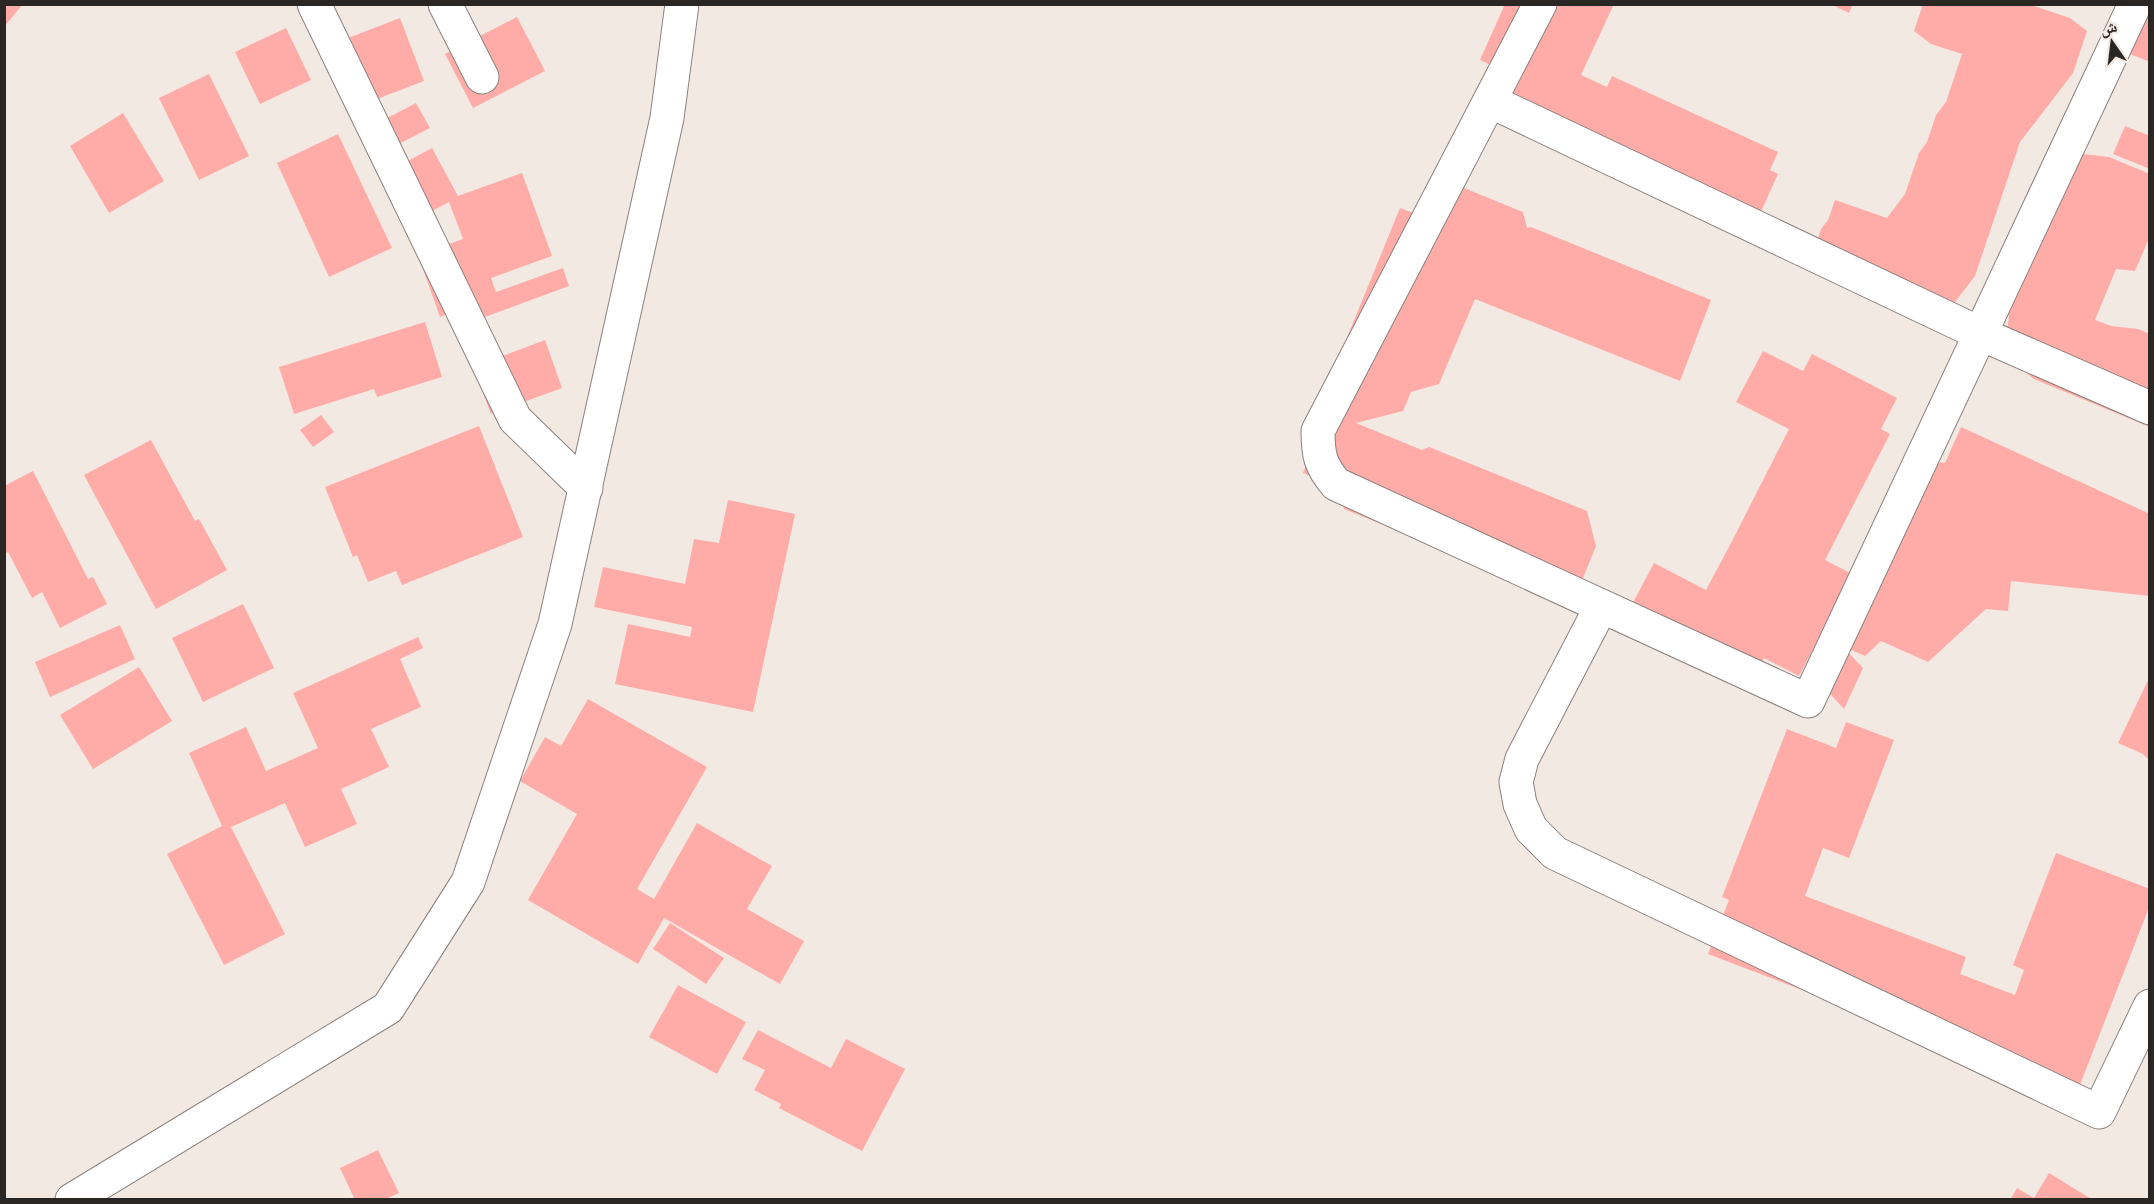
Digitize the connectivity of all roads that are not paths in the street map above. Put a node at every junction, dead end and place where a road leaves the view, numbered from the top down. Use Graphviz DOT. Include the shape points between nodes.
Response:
graph roads {
  1 [pos="314,4"];
  2 [pos="445,4"];
  3 [pos="682,4"];
  4 [pos="1540,4"];
  5 [pos="2135,4"];
  6 [pos="482,77"];
  7 [pos="1490,101"];
  8 [pos="1981,334"];
  9 [pos="2150,408"];
  10 [pos="585,488"];
  11 [pos="1601,607"];
  12 [pos="2150,1006"];
  13 [pos="72,1200"];
  1 -- 10 [label="street" via="515,419"];
  2 -- 6 [label="street"];
  3 -- 10 [label="street" via="667,118"];
  4 -- 7 [label="street"];
  5 -- 8 [label="street"];
  7 -- 8 [label="street"];
  7 -- 11 [label="street" via="1318,431 1318,452 1324,469 1336,483"];
  8 -- 9 [label="street"];
  8 -- 11 [label="street" via="1808,701"];
  10 -- 13 [label="street" via="555,624 468,882 388,1008"];
  11 -- 12 [label="street" via="1522,759 1516,782 1531,829 1555,853 2099,1112"];
}
